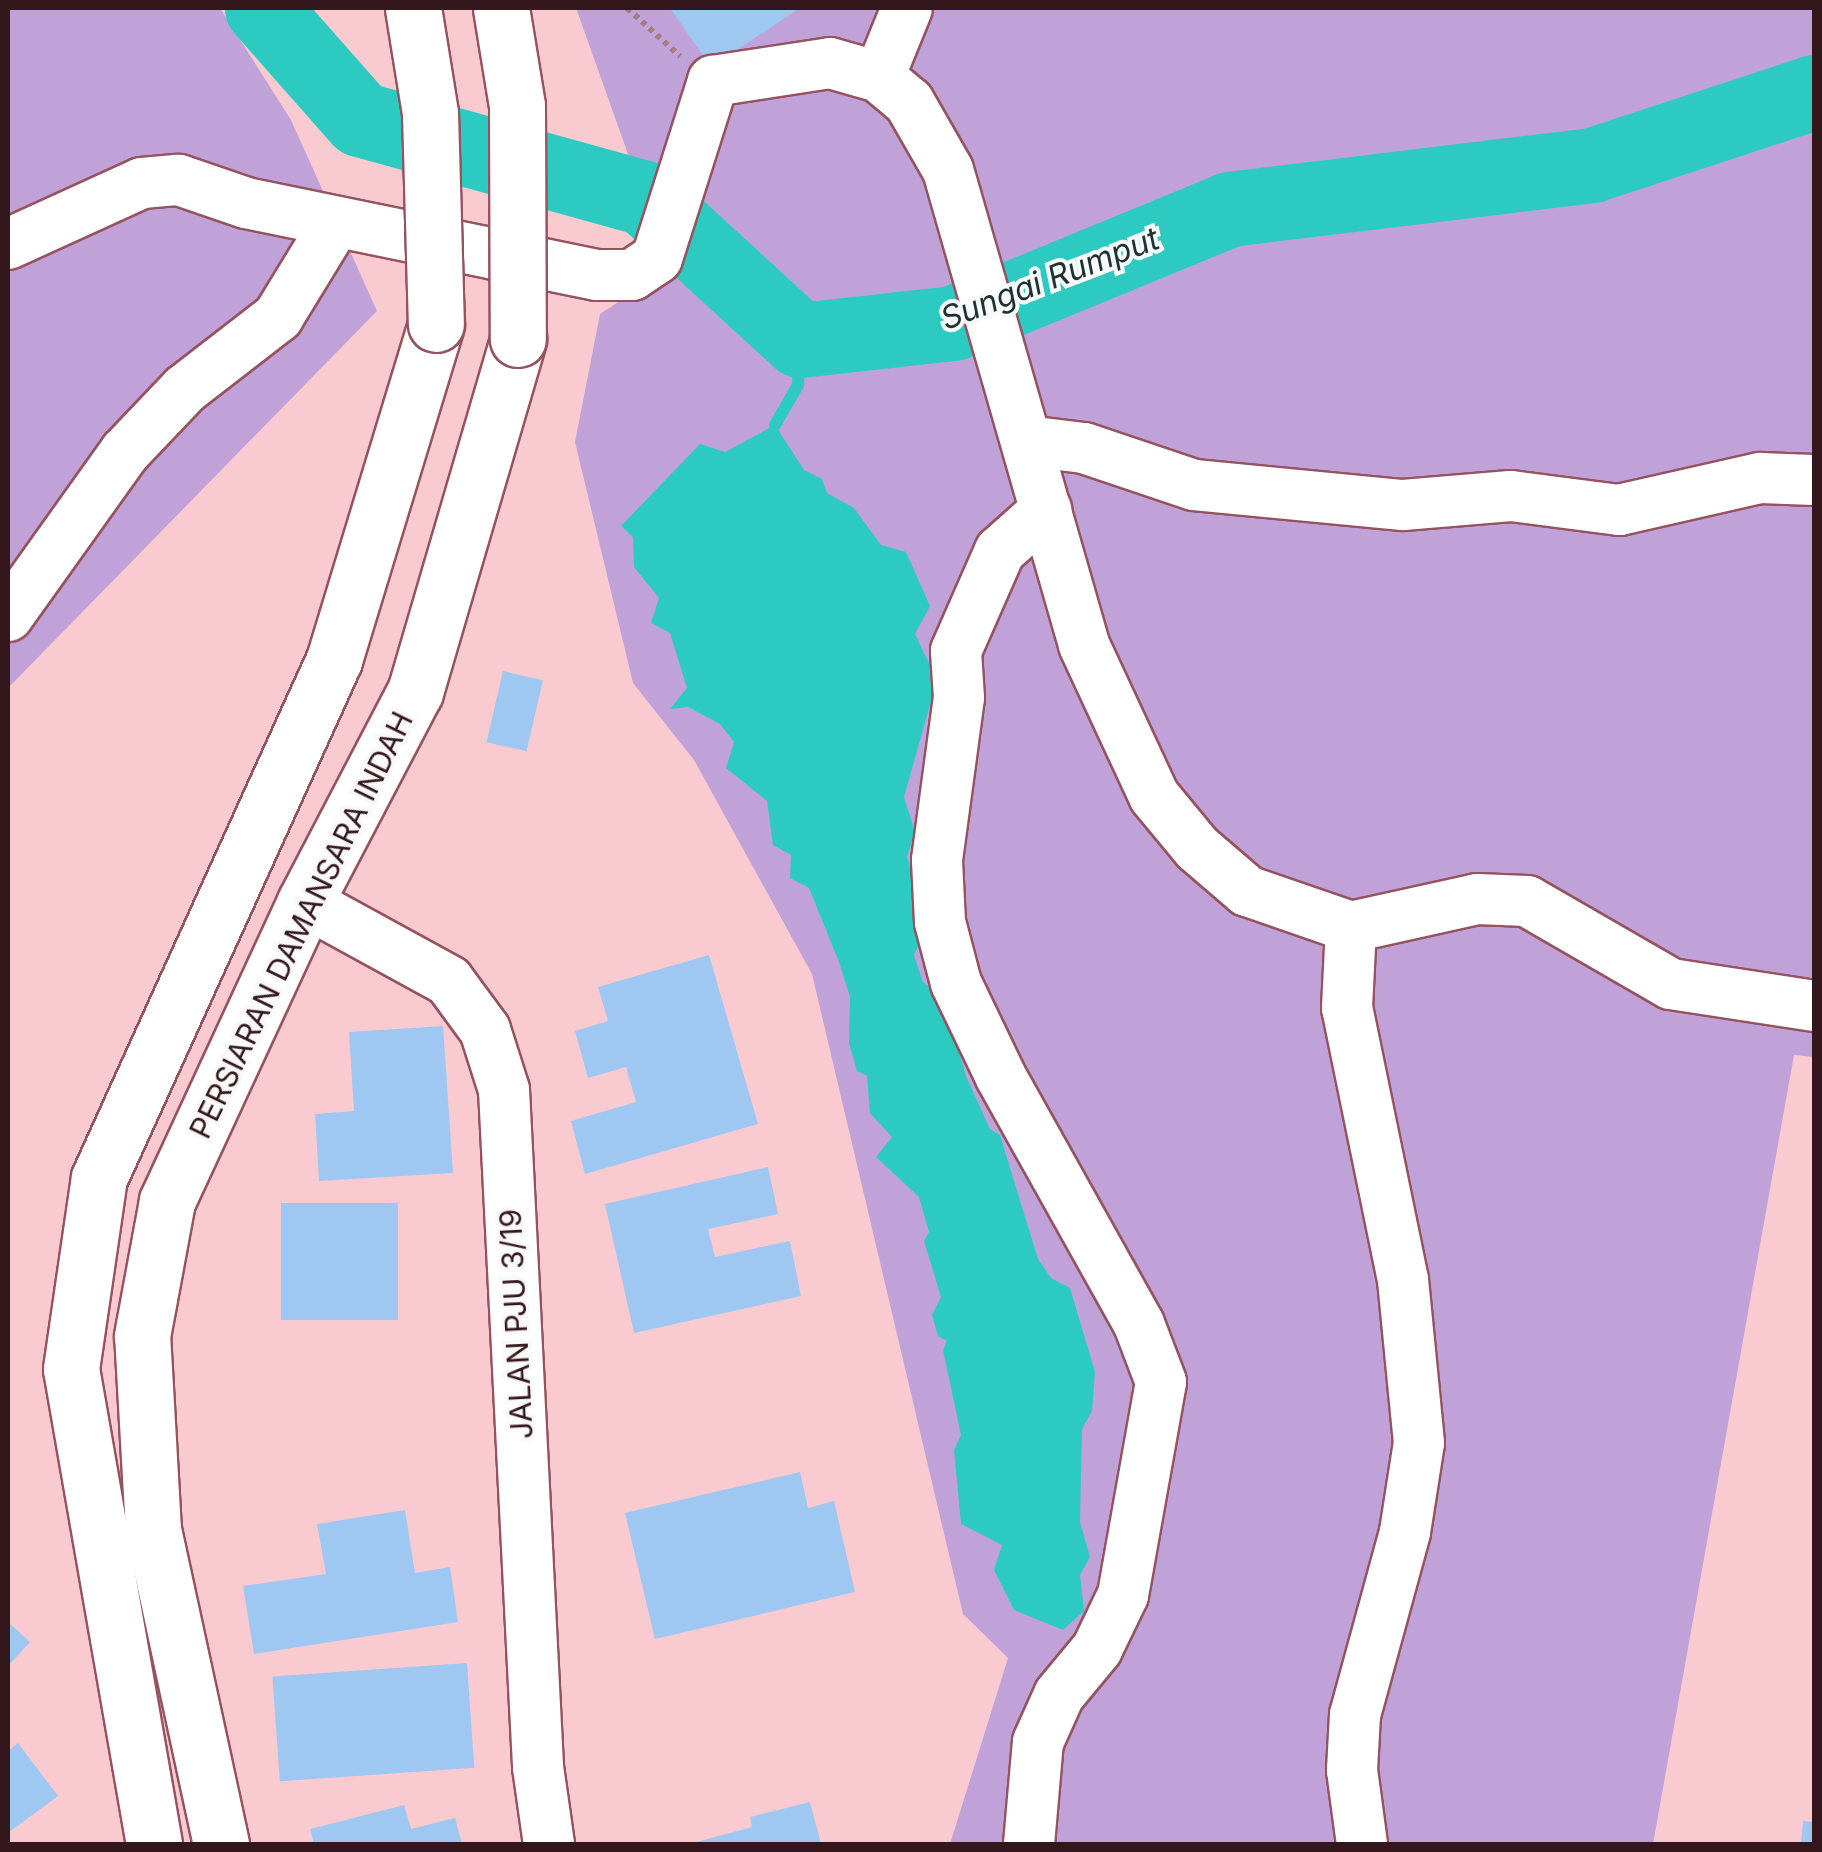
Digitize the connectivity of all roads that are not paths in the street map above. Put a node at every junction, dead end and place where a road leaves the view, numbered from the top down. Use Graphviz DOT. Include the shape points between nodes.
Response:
graph roads {
  1 [pos="414,8"];
  2 [pos="501,8"];
  3 [pos="907,8"];
  4 [pos="879,77"];
  5 [pos="336,222"];
  6 [pos="8,244"];
  7 [pos="1027,440"];
  8 [pos="1814,480"];
  9 [pos="1046,510"];
  10 [pos="8,616"];
  11 [pos="306,902"];
  12 [pos="1351,927"];
  13 [pos="1814,1006"];
  14 [pos="152,1843"];
  15 [pos="221,1844"];
  16 [pos="548,1844"];
  17 [pos="1029,1844"];
  18 [pos="1362,1844"];
  1 -- 14 [label="main road, bridge" via="430,114 436,324 334,660 100,1178 70,1370"];
  2 -- 11 [label="main road, PERSIARAN DAMANSARA INDAH, bridge" via="517,106 518,339 415,692"];
  3 -- 4 [label="street"];
  4 -- 5 [label="street" via="830,63 714,81 657,258 632,275 597,275"];
  4 -- 7 [label="street" via="931,132"];
  5 -- 6 [label="street" via="179,180 157,180"];
  5 -- 10 [label="street" via="278,318 185,389 125,452"];
  7 -- 8 [label="street" via="1084,448 1194,485 1403,505 1511,496 1619,510 1760,478"];
  7 -- 9 [label="street"];
  9 -- 12 [label="street" via="1084,645 1154,796 1197,848 1247,891"];
  9 -- 17 [label="street" via="1000,551 956,651 960,698 938,860 940,922 956,983 986,1046 1152,1350 1161,1382 1123,1595 1097,1649 1059,1695 1042,1731"];
  11 -- 15 [label="main road, PERSIARAN DAMANSARA INDAH" via="166,1201 142,1336 153,1530"];
  11 -- 16 [label="street, JALAN PJU 3/19" via="449,981 486,1030 504,1090 538,1767"];
  12 -- 13 [label="street" via="1477,899 1526,901 1672,984"];
  12 -- 18 [label="street" via="1347,1008 1403,1280 1419,1444 1400,1552 1356,1715 1352,1770"];
}
